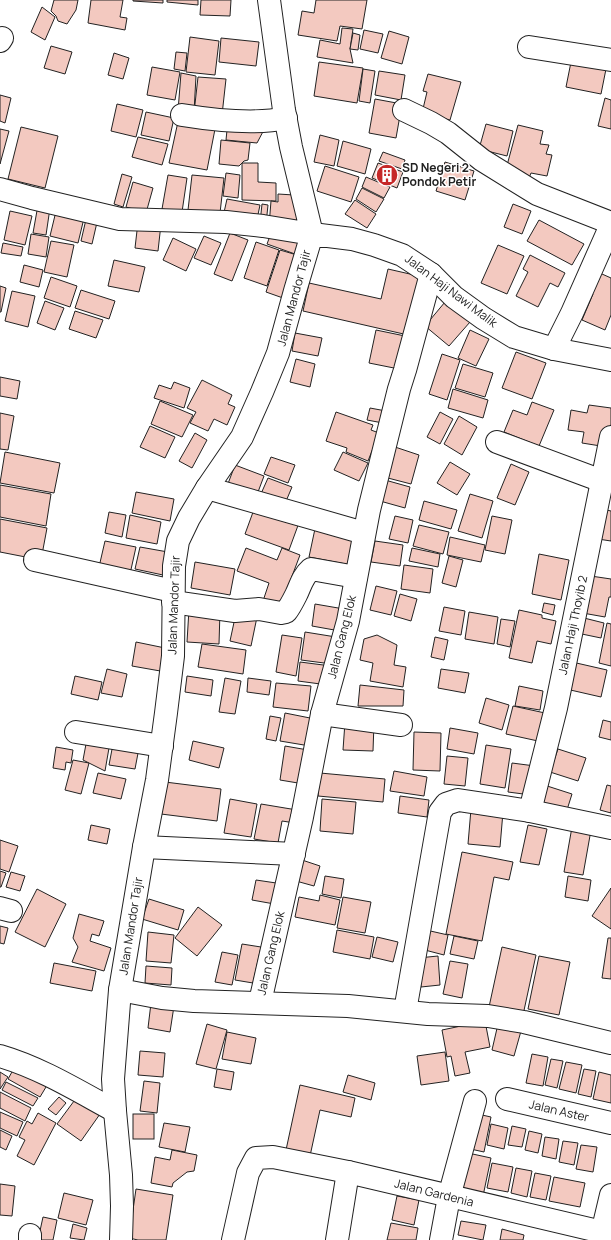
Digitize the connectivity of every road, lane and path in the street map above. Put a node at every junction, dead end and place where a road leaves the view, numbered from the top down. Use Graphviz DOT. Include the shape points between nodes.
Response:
graph roads {
  1 [pos="270,0"];
  2 [pos="529,47"];
  3 [pos="611,60"];
  4 [pos="404,110"];
  5 [pos="182,115"];
  6 [pos="286,118"];
  7 [pos="0,189"];
  8 [pos="611,224"];
  9 [pos="312,234"];
  10 [pos="431,274"];
  11 [pos="554,349"];
  12 [pos="611,360"];
  13 [pos="611,437"];
  14 [pos="497,442"];
  15 [pos="602,482"];
  16 [pos="207,488"];
  17 [pos="364,533"];
  18 [pos="35,560"];
  19 [pos="356,577"];
  20 [pos="173,597"];
  21 [pos="322,714"];
  22 [pos="400,725"];
  23 [pos="76,732"];
  24 [pos="162,746"];
  25 [pos="530,811"];
  26 [pos="611,828"];
  27 [pos="144,846"];
  28 [pos="294,854"];
  29 [pos="120,990"];
  30 [pos="260,1002"];
  31 [pos="405,1011"];
  32 [pos="611,1042"];
  33 [pos="0,1056"];
  34 [pos="507,1099"];
  35 [pos="475,1101"];
  36 [pos="115,1111"];
  37 [pos="611,1123"];
  38 [pos="348,1172"];
  39 [pos="611,1195"];
  40 [pos="449,1197"];
  41 [pos="549,1231"];
  42 [pos="607,1234"];
  43 [pos="121,1240"];
  44 [pos="234,1240"];
  45 [pos="337,1240"];
  46 [pos="441,1240"];
  1 -- 6 [label="street, Jalan Mandor Tajir"];
  2 -- 3 [label="street"];
  4 -- 8 [label="street" via="448,133 482,160 537,194"];
  5 -- 6 [label="street" via="259,122"];
  6 -- 9 [label="street, Jalan Mandor Tajir"];
  7 -- 9 [label="street, Jalan Haji Nawi Malik" via="120,219 226,222"];
  8 -- 11 [label="street"];
  9 -- 10 [label="street, Jalan Haji Nawi Malik" via="374,244 402,255"];
  9 -- 16 [label="street, Jalan Mandor Tajir" via="278,353 242,438"];
  10 -- 11 [label="street, Jalan Haji Nawi Malik" via="454,297 514,337"];
  10 -- 17 [label="street, Jalan Gang Elok" via="399,389"];
  11 -- 12 [label="street, Jalan Haji Nawi Malik"];
  13 -- 15 [label="street, Jalan Haji Thoyib 2"];
  14 -- 15 [label="street"];
  15 -- 25 [label="street, Jalan Haji Thoyib 2" via="556,708"];
  16 -- 17 [label="street"];
  16 -- 20 [label="street, Jalan Mandor Tajir" via="178,541"];
  17 -- 19 [label="street, Jalan Gang Elok"];
  18 -- 20 [label="street"];
  19 -- 20 [label="street" via="311,569 301,582 286,612 281,613 259,609 235,610"];
  19 -- 21 [label="street, Jalan Gang Elok" via="348,620"];
  20 -- 24 [label="street, Jalan Mandor Tajir" via="173,656"];
  21 -- 22 [label="street"];
  21 -- 28 [label="street, Jalan Gang Elok"];
  23 -- 24 [label="street"];
  24 -- 27 [label="street, Jalan Mandor Tajir" via="158,780"];
  25 -- 26 [label="street"];
  25 -- 31 [label="street" via="458,800 446,804 440,812"];
  27 -- 28 [label="street"];
  27 -- 29 [label="street, Jalan Mandor Tajir"];
  28 -- 30 [label="street, Jalan Gang Elok"];
  29 -- 30 [label="street" via="194,1001"];
  29 -- 36 [label="street, Jalan Mandor Tajir" via="113,1078"];
  30 -- 31 [label="street"];
  31 -- 32 [label="street" via="495,1017"];
  33 -- 36 [label="street" via="51,1077"];
  34 -- 37 [label="street, Jalan Aster"];
  35 -- 40 [label="street"];
  36 -- 43 [label="street, Jalan Mandor Tajir" via="121,1175"];
  38 -- 40 [label="street, Jalan Gardenia"];
  38 -- 44 [label="street, Jalan Gardenia" via="273,1157 256,1158 248,1173"];
  38 -- 45 [label="street"];
  39 -- 42 [label="street"];
  40 -- 41 [label="street, Jalan Gardenia"];
  40 -- 46 [label="street"];
  41 -- 42 [label="street, Jalan Gardenia"];
}
